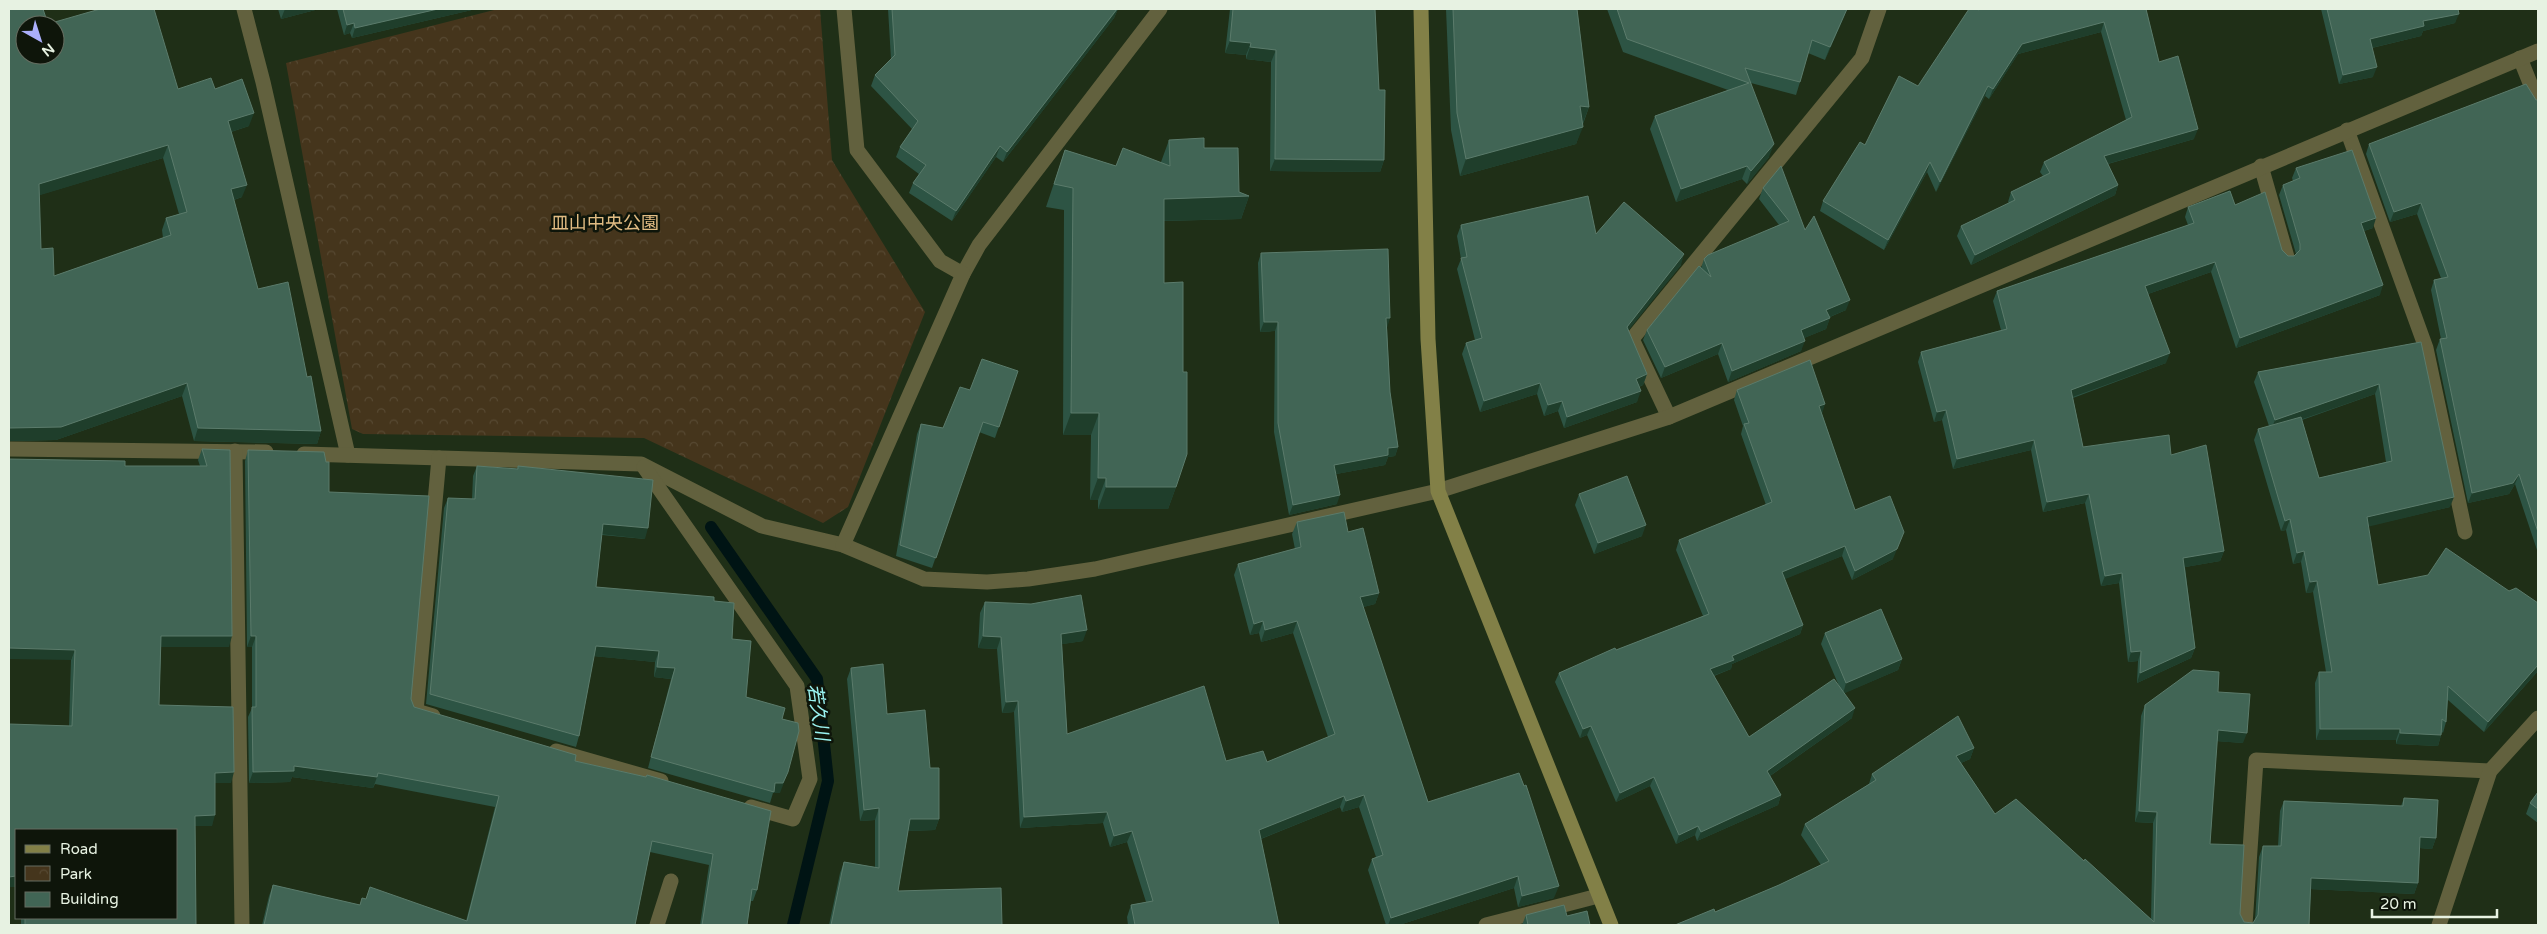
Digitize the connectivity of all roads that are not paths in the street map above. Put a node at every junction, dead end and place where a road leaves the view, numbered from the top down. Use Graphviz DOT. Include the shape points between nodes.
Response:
graph roads {
  1 [pos="244,9"];
  2 [pos="844,9"];
  3 [pos="1160,9"];
  4 [pos="1420,9"];
  5 [pos="1879,9"];
  6 [pos="2538,51"];
  7 [pos="2520,58"];
  8 [pos="2538,103"];
  9 [pos="2347,130"];
  10 [pos="2261,166"];
  11 [pos="2287,257"];
  12 [pos="963,274"];
  13 [pos="1669,417"];
  14 [pos="9,449"];
  15 [pos="235,452"];
  16 [pos="348,455"];
  17 [pos="439,458"];
  18 [pos="642,464"];
  19 [pos="1438,491"];
  20 [pos="2465,532"];
  21 [pos="843,545"];
  22 [pos="2538,718"];
  23 [pos="444,719"];
  24 [pos="539,746"];
  25 [pos="2490,771"];
  26 [pos="680,787"];
  27 [pos="737,803"];
  28 [pos="671,880"];
  29 [pos="1598,896"];
  30 [pos="242,925"];
  31 [pos="657,925"];
  32 [pos="1486,925"];
  33 [pos="1611,925"];
  34 [pos="2245,925"];
  35 [pos="2439,925"];
  1 -- 16 [label="street" via="264,82"];
  2 -- 12 [label="street" via="857,150 940,262"];
  3 -- 12 [label="street" via="979,245"];
  4 -- 19 [label="street" via="1428,339"];
  5 -- 13 [label="street" via="1862,58 1632,339"];
  6 -- 7 [label="street"];
  7 -- 8 [label="street"];
  7 -- 9 [label="street"];
  9 -- 10 [label="street"];
  9 -- 20 [label="street" via="2426,348"];
  10 -- 11 [label="street"];
  10 -- 13 [label="street"];
  12 -- 21 [label="street"];
  13 -- 19 [label="street"];
  14 -- 15 [label="street"];
  15 -- 16 [label="street"];
  15 -- 30 [label="street"];
  16 -- 17 [label="street"];
  17 -- 18 [label="street"];
  17 -- 23 [label="street" via="416,711"];
  18 -- 21 [label="street" via="762,526"];
  18 -- 27 [label="street" via="797,686 810,779 793,819"];
  19 -- 21 [label="street" via="1095,569 1028,579 987,582 924,579"];
  19 -- 29 [label="street"];
  22 -- 25 [label="street"];
  24 -- 26 [label="street"];
  25 -- 34 [label="street" via="2256,760"];
  25 -- 35 [label="street"];
  28 -- 31 [label="street"];
  29 -- 32 [label="street"];
  29 -- 33 [label="street"];
}
